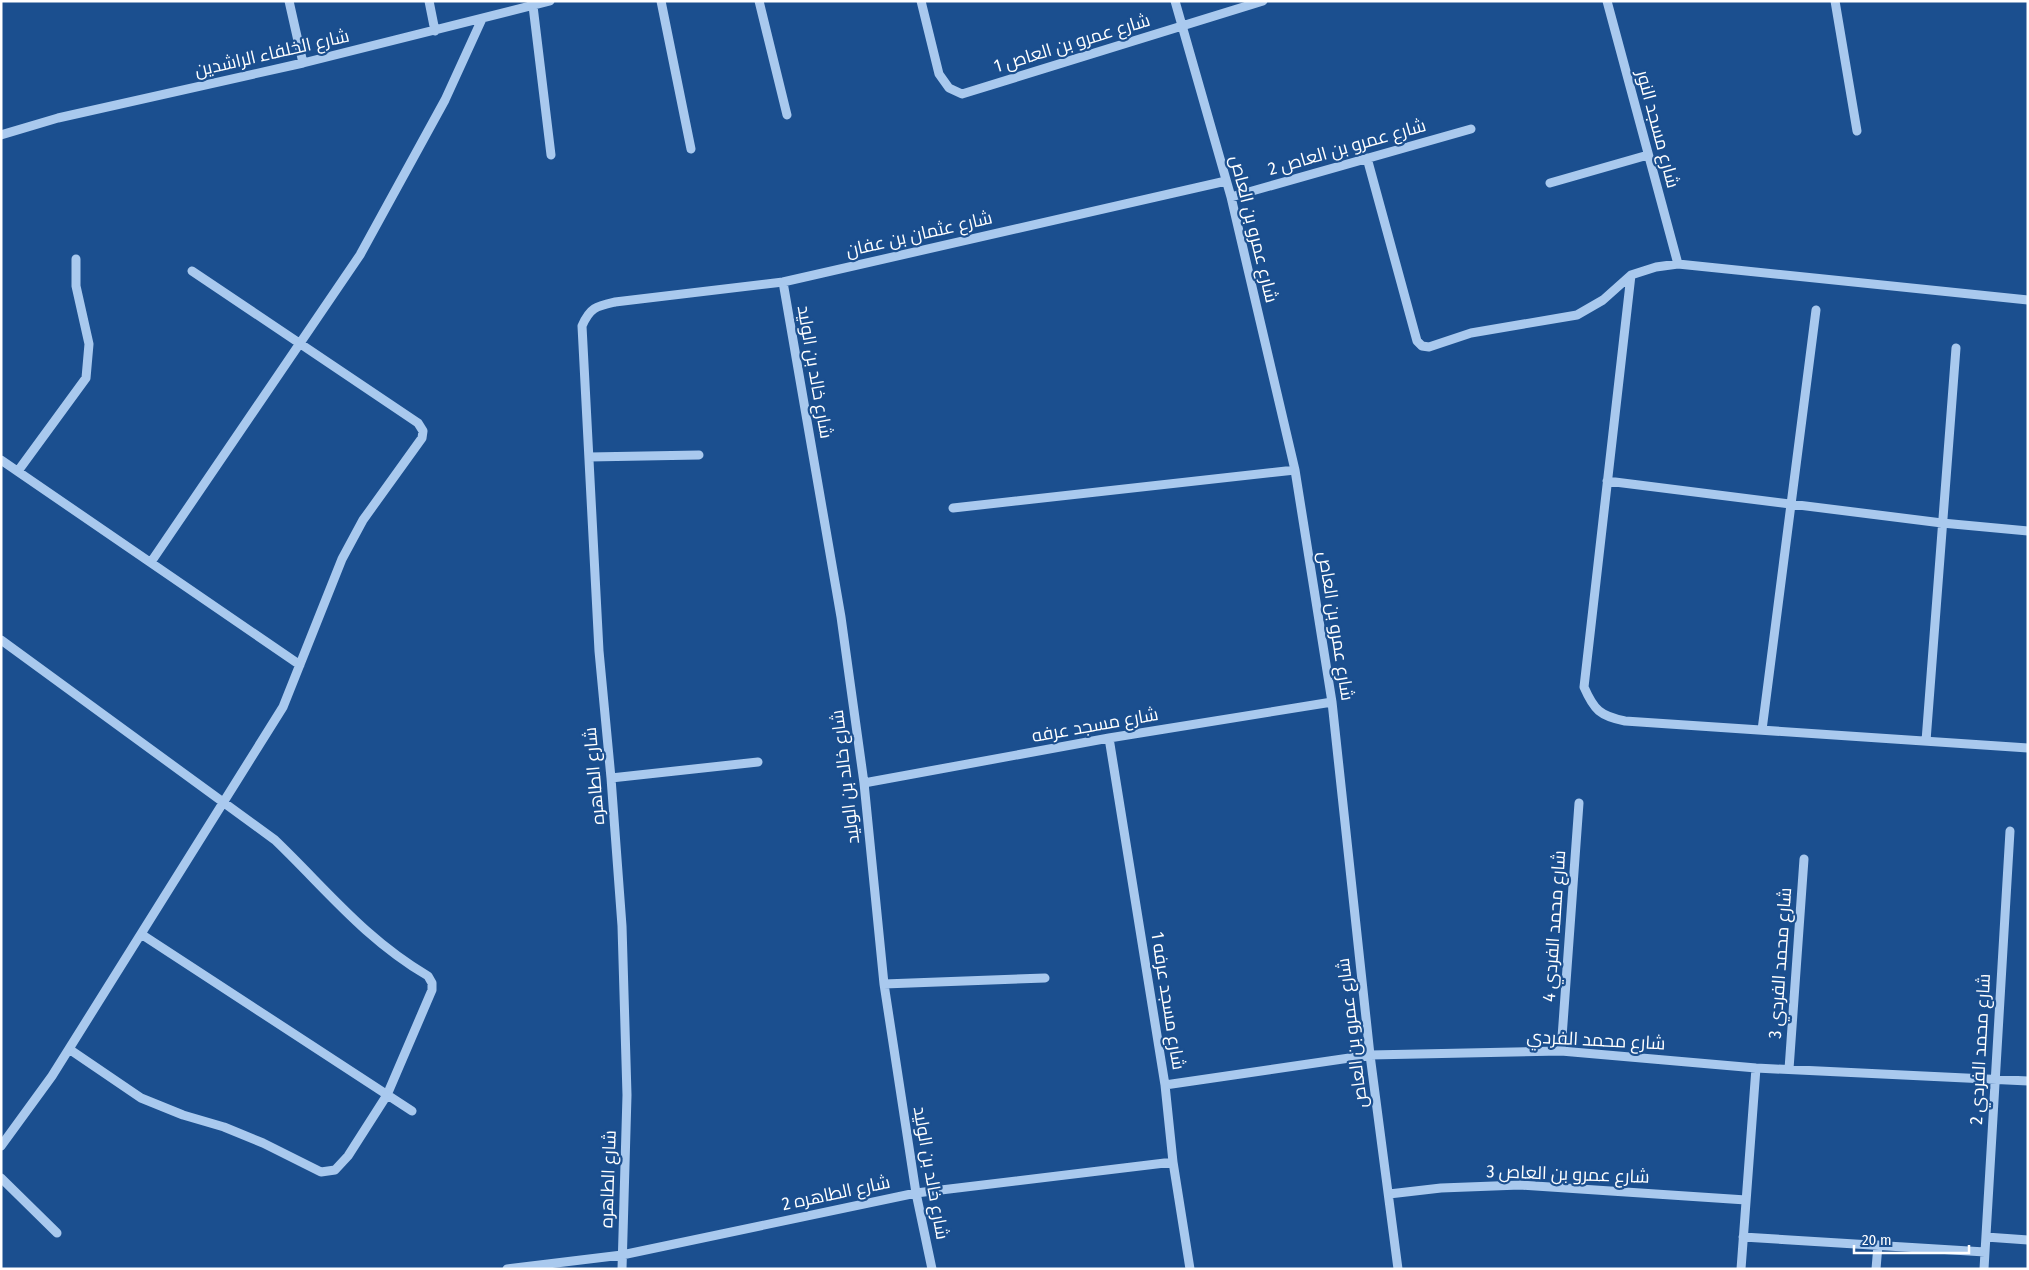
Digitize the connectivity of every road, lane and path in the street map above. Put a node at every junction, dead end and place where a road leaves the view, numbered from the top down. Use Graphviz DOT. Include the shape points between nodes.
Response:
graph roads {
  1 [pos="290,1"];
  2 [pos="429,1"];
  3 [pos="550,1"];
  4 [pos="661,1"];
  5 [pos="760,1"];
  6 [pos="921,1"];
  7 [pos="1175,1"];
  8 [pos="1263,1"];
  9 [pos="1607,1"];
  10 [pos="1834,1"];
  11 [pos="532,6"];
  12 [pos="482,19"];
  13 [pos="1182,26"];
  14 [pos="435,31"];
  15 [pos="303,63"];
  16 [pos="787,115"];
  17 [pos="1472,128"];
  18 [pos="1857,131"];
  19 [pos="1,135"];
  20 [pos="691,149"];
  21 [pos="1648,155"];
  22 [pos="551,156"];
  23 [pos="1366,158"];
  24 [pos="1226,181"];
  25 [pos="1550,183"];
  26 [pos="1232,197"];
  27 [pos="76,259"];
  28 [pos="1678,264"];
  29 [pos="192,271"];
  30 [pos="1631,275"];
  31 [pos="783,282"];
  32 [pos="2028,300"];
  33 [pos="615,302"];
  34 [pos="1816,310"];
  35 [pos="300,344"];
  36 [pos="1956,348"];
  37 [pos="698,455"];
  38 [pos="589,457"];
  39 [pos="1,460"];
  40 [pos="1295,470"];
  41 [pos="18,471"];
  42 [pos="1607,482"];
  43 [pos="1790,505"];
  44 [pos="953,508"];
  45 [pos="1942,523"];
  46 [pos="2028,531"];
  47 [pos="151,562"];
  48 [pos="1,640"];
  49 [pos="300,665"];
  50 [pos="1332,702"];
  51 [pos="1762,730"];
  52 [pos="1109,738"];
  53 [pos="1926,741"];
  54 [pos="2028,748"];
  55 [pos="758,762"];
  56 [pos="611,778"];
  57 [pos="864,783"];
  58 [pos="225,802"];
  59 [pos="1579,803"];
  60 [pos="2010,830"];
  61 [pos="1804,859"];
  62 [pos="141,934"];
  63 [pos="1045,978"];
  64 [pos="884,984"];
  65 [pos="69,1049"];
  66 [pos="1561,1051"];
  67 [pos="1370,1056"];
  68 [pos="1756,1068"];
  69 [pos="1789,1069"];
  70 [pos="1994,1079"];
  71 [pos="2028,1081"];
  72 [pos="1165,1085"];
  73 [pos="387,1095"];
  74 [pos="412,1111"];
  75 [pos="1,1146"];
  76 [pos="1173,1162"];
  77 [pos="1,1178"];
  78 [pos="916,1193"];
  79 [pos="1388,1194"];
  80 [pos="1746,1200"];
  81 [pos="57,1233"];
  82 [pos="1986,1236"];
  83 [pos="1743,1237"];
  84 [pos="2028,1240"];
  85 [pos="1878,1245"];
  86 [pos="1985,1252"];
  87 [pos="622,1255"];
  88 [pos="508,1269"];
  89 [pos="622,1269"];
  90 [pos="932,1269"];
  91 [pos="1190,1269"];
  92 [pos="1398,1269"];
  93 [pos="1741,1269"];
  94 [pos="1876,1269"];
  95 [pos="1984,1269"];
  1 -- 15 [label="street"];
  2 -- 14 [label="street"];
  3 -- 11 [label="street, شارع الخلفاء الراشدين"];
  4 -- 20 [label="street"];
  5 -- 16 [label="street"];
  6 -- 13 [label="street, شارع عمرو بن العاص 1" via="939,74 949,88 962,94"];
  7 -- 13 [label="street, شارع عمرو بن العاص"];
  8 -- 13 [label="street, شارع عمرو بن العاص 1"];
  9 -- 21 [label="street, شارع مسجد النور"];
  10 -- 18 [label="street"];
  11 -- 12 [label="street, شارع الخلفاء الراشدين"];
  11 -- 22 [label="street"];
  12 -- 14 [label="street, شارع الخلفاء الراشدين"];
  12 -- 35 [label="street" via="399,186 360,255"];
  13 -- 24 [label="street, شارع عمرو بن العاص"];
  14 -- 15 [label="street, شارع الخلفاء الراشدين"];
  15 -- 19 [label="street, شارع الخلفاء الراشدين" via="58,118"];
  17 -- 23 [label="street, شارع عمرو بن العاص 2"];
  21 -- 25 [label="street"];
  21 -- 28 [label="street, شارع مسجد النور"];
  23 -- 26 [label="street, شارع عمرو بن العاص 2"];
  23 -- 30 [label="street" via="1417,341 1422,346 1429,347 1471,333 1577,316 1603,300"];
  24 -- 26 [label="street, شارع عمرو بن العاص"];
  24 -- 31 [label="street, شارع عثمان بن عفان"];
  26 -- 40 [label="street, شارع عمرو بن العاص"];
  27 -- 41 [label="street" via="76,286 89,344 86,378"];
  28 -- 30 [label="street"];
  28 -- 32 [label="street"];
  29 -- 35 [label="street"];
  30 -- 42 [label="street"];
  31 -- 33 [label="street, شارع عثمان بن عفان"];
  31 -- 57 [label="street, شارع خالد بن الوليد" via="841,617"];
  33 -- 38 [label="street, شارع الطاهره" via="598,306 587,314 582,326"];
  34 -- 43 [label="street"];
  35 -- 47 [label="street"];
  35 -- 49 [label="street" via="418,423 423,431 422,438 363,520 342,559"];
  36 -- 45 [label="street"];
  37 -- 38 [label="street"];
  38 -- 56 [label="street, شارع الطاهره" via="599,651"];
  39 -- 41 [label="street"];
  40 -- 44 [label="street"];
  40 -- 50 [label="street, شارع عمرو بن العاص"];
  41 -- 47 [label="street"];
  42 -- 43 [label="street"];
  42 -- 51 [label="street" via="1584,687 1591,705 1606,717 1625,721"];
  43 -- 45 [label="street"];
  43 -- 51 [label="street"];
  45 -- 46 [label="street"];
  45 -- 53 [label="street"];
  47 -- 49 [label="street"];
  48 -- 58 [label="street"];
  49 -- 58 [label="street" via="283,707"];
  50 -- 52 [label="street, شارع مسجد عرفه"];
  50 -- 67 [label="street, شارع عمرو بن العاص"];
  51 -- 53 [label="street"];
  52 -- 57 [label="street, شارع مسجد عرفه"];
  52 -- 72 [label="street, شارع مسجد عرفه 1"];
  53 -- 54 [label="street"];
  55 -- 56 [label="street"];
  56 -- 87 [label="street, شارع الطاهره" via="622,926 627,1095"];
  57 -- 64 [label="street, شارع خالد بن الوليد"];
  58 -- 62 [label="street"];
  58 -- 73 [label="street" via="275,840 374,940 428,976 432,983 432,990"];
  59 -- 66 [label="street, شارع محمد الفردي 4"];
  60 -- 70 [label="street, شارع محمد الفردي 2"];
  61 -- 69 [label="street, شارع محمد الفردي 3"];
  62 -- 65 [label="street"];
  62 -- 73 [label="street"];
  63 -- 64 [label="street"];
  64 -- 78 [label="street, شارع خالد بن الوليد"];
  65 -- 73 [label="street" via="141,1098 232,1130 321,1172 335,1170 348,1156"];
  65 -- 75 [label="street"];
  66 -- 67 [label="street, شارع محمد الفردي"];
  66 -- 68 [label="street, شارع محمد الفردي"];
  67 -- 72 [label="street, شارع محمد الفردي"];
  67 -- 79 [label="street, شارع عمرو بن العاص"];
  68 -- 69 [label="street, شارع محمد الفردي"];
  68 -- 80 [label="street"];
  69 -- 70 [label="street, شارع محمد الفردي"];
  70 -- 71 [label="street, شارع محمد الفردي"];
  70 -- 82 [label="street, شارع محمد الفردي 2"];
  72 -- 76 [label="street, شارع مسجد عرفه 1"];
  73 -- 74 [label="street"];
  76 -- 78 [label="street, شارع الطاهره 2"];
  76 -- 91 [label="street, شارع مسجد عرفه 1"];
  77 -- 81 [label="street"];
  78 -- 87 [label="street, شارع الطاهره 2"];
  78 -- 90 [label="street, شارع خالد بن الوليد"];
  79 -- 80 [label="street, شارع عمرو بن العاص 3" via="1520,1185"];
  79 -- 92 [label="street, شارع عمرو بن العاص"];
  80 -- 83 [label="street"];
  82 -- 84 [label="street"];
  82 -- 86 [label="street, شارع محمد الفردي 2"];
  83 -- 85 [label="street"];
  83 -- 93 [label="street"];
  85 -- 86 [label="street"];
  85 -- 94 [label="street"];
  86 -- 95 [label="street, شارع محمد الفردي 2"];
  87 -- 88 [label="street, شارع الطاهره 2"];
  87 -- 89 [label="street, شارع الطاهره"];
}
